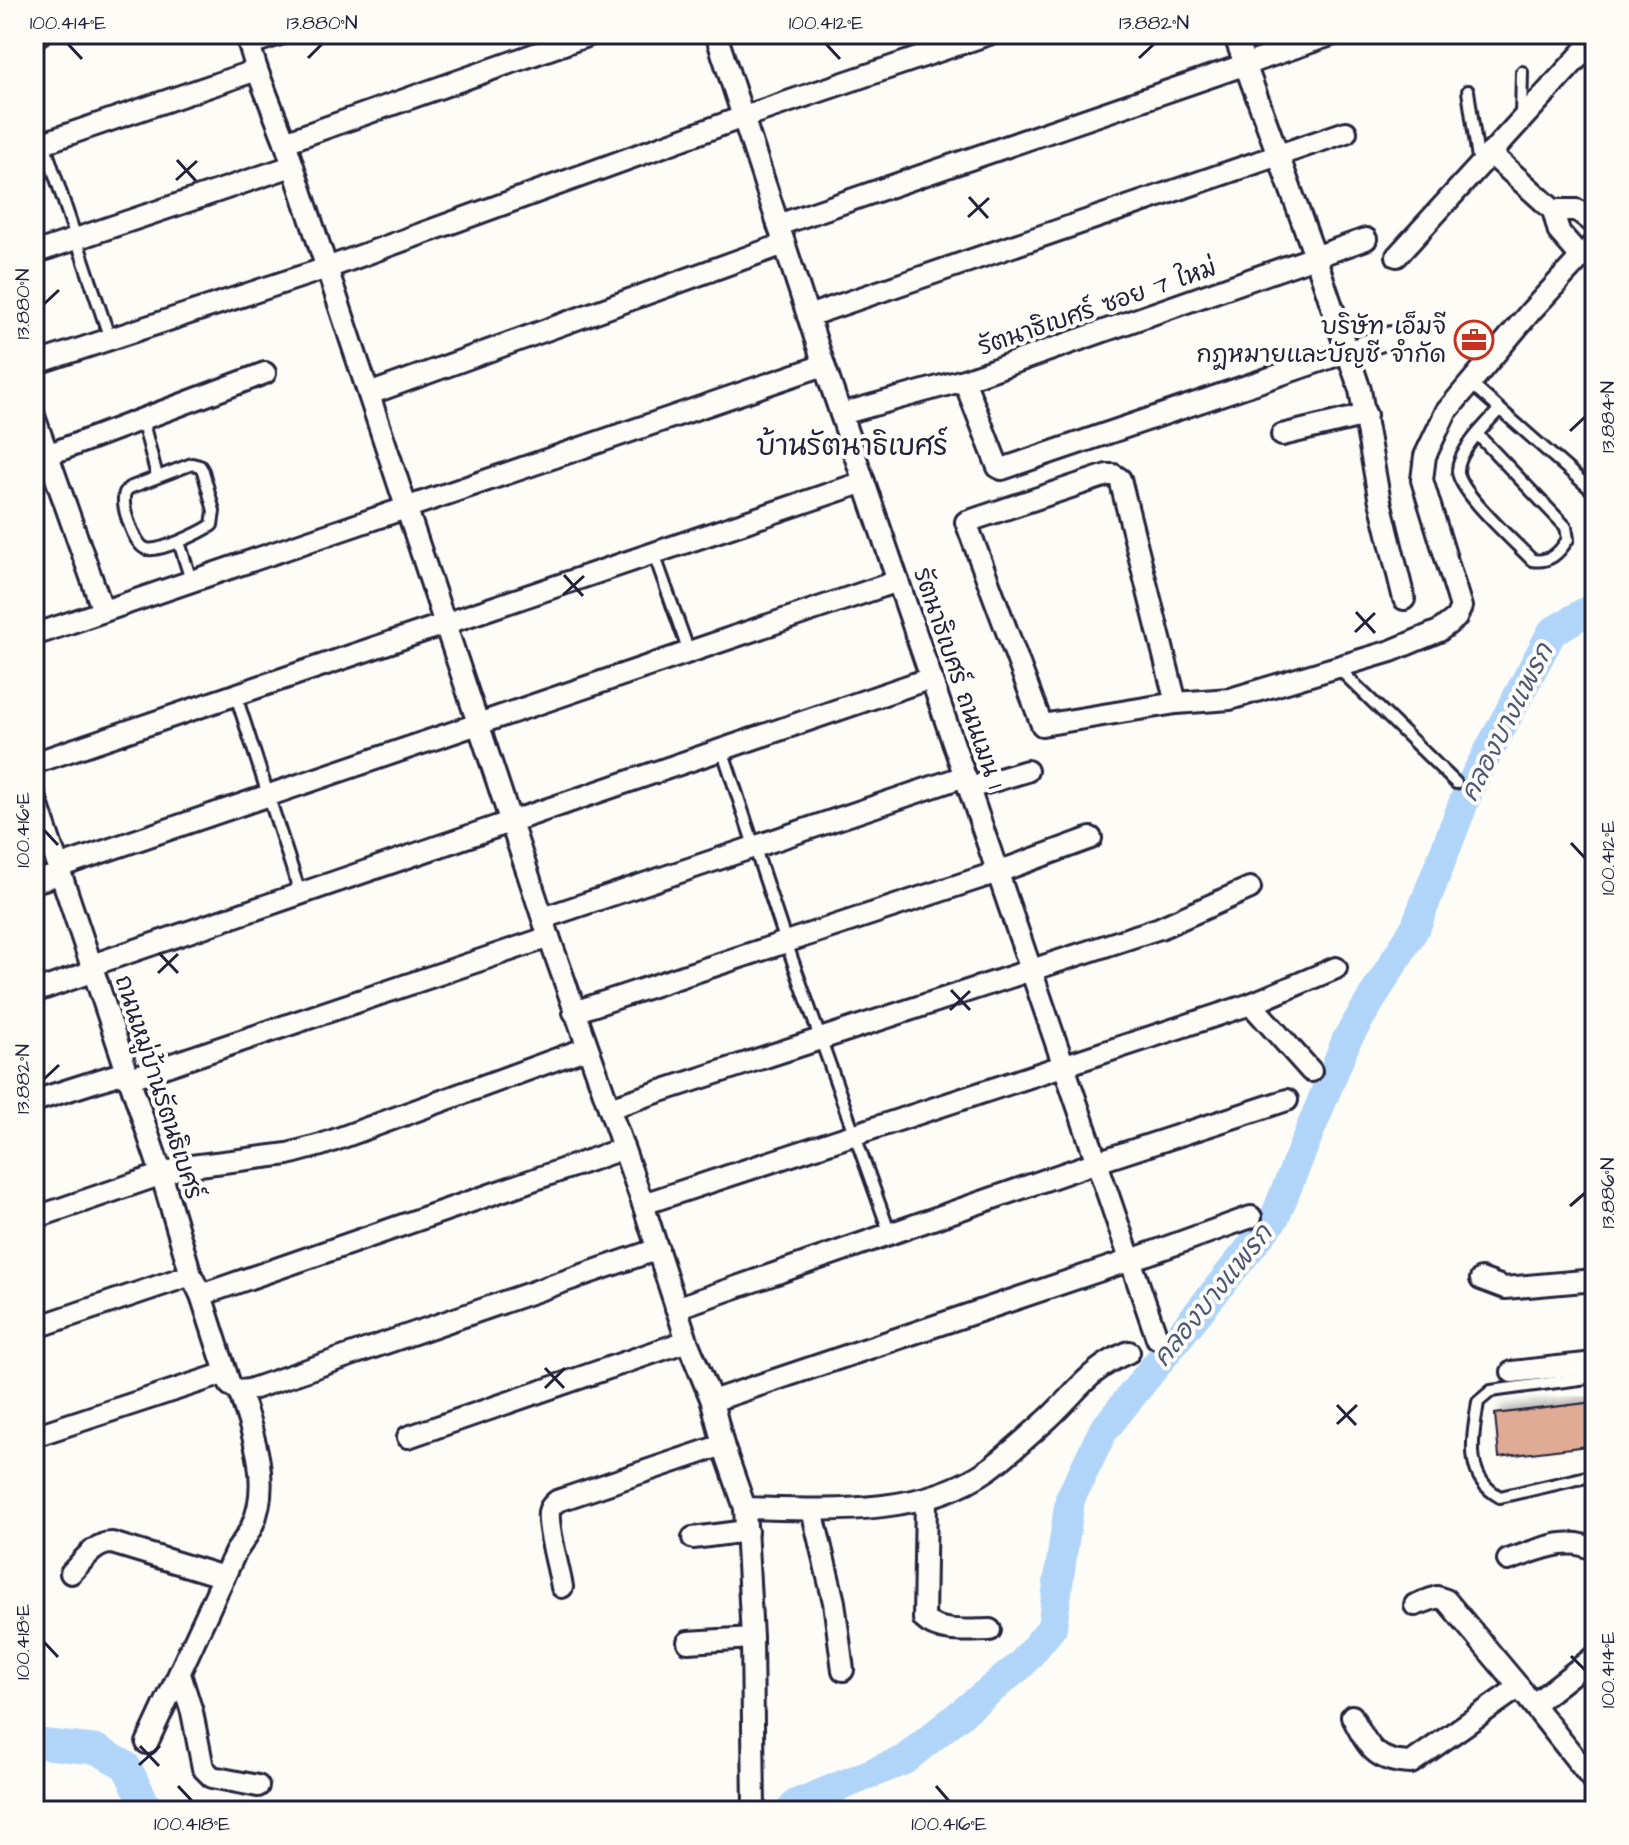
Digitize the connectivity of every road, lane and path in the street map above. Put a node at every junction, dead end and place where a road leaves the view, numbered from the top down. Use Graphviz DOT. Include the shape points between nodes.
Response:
graph roads {
  1 [pos="40,34"];
  2 [pos="280,34"];
  3 [pos="592,34"];
  4 [pos="716,34"];
  5 [pos="989,34"];
  6 [pos="1234,34"];
  7 [pos="1334,34"];
  8 [pos="34,36"];
  9 [pos="248,39"];
  10 [pos="1595,39"];
  11 [pos="1244,63"];
  12 [pos="257,70"];
  13 [pos="1522,72"];
  14 [pos="1468,91"];
  15 [pos="34,113"];
  16 [pos="743,117"];
  17 [pos="1521,119"];
  18 [pos="1346,132"];
  19 [pos="285,142"];
  20 [pos="39,144"];
  21 [pos="1276,155"];
  22 [pos="1484,159"];
  23 [pos="292,166"];
  24 [pos="1553,210"];
  25 [pos="1595,224"];
  26 [pos="781,235"];
  27 [pos="76,238"];
  28 [pos="1366,239"];
  29 [pos="1588,250"];
  30 [pos="34,253"];
  31 [pos="1397,256"];
  32 [pos="1316,259"];
  33 [pos="327,268"];
  34 [pos="808,316"];
  35 [pos="1391,337"];
  36 [pos="110,339"];
  37 [pos="1346,352"];
  38 [pos="34,364"];
  39 [pos="824,365"];
  40 [pos="265,373"];
  41 [pos="964,380"];
  42 [pos="1470,383"];
  43 [pos="369,394"];
  44 [pos="1499,410"];
  45 [pos="841,414"];
  46 [pos="1366,415"];
  47 [pos="34,416"];
  48 [pos="142,419"];
  49 [pos="1477,434"];
  50 [pos="1282,435"];
  51 [pos="47,455"];
  52 [pos="157,476"];
  53 [pos="864,482"];
  54 [pos="1595,493"];
  55 [pos="407,507"];
  56 [pos="179,542"];
  57 [pos="654,554"];
  58 [pos="191,580"];
  59 [pos="898,581"];
  60 [pos="1404,599"];
  61 [pos="103,611"];
  62 [pos="447,625"];
  63 [pos="34,635"];
  64 [pos="689,652"];
  65 [pos="1337,667"];
  66 [pos="931,678"];
  67 [pos="236,696"];
  68 [pos="1176,703"];
  69 [pos="479,723"];
  70 [pos="722,749"];
  71 [pos="34,763"];
  72 [pos="1027,771"];
  73 [pos="967,782"];
  74 [pos="1456,783"];
  75 [pos="34,794"];
  76 [pos="267,795"];
  77 [pos="510,821"];
  78 [pos="1091,838"];
  79 [pos="755,847"];
  80 [pos="59,871"];
  81 [pos="998,872"];
  82 [pos="34,882"];
  83 [pos="1250,888"];
  84 [pos="300,893"];
  85 [pos="546,928"];
  86 [pos="786,942"];
  87 [pos="93,968"];
  88 [pos="1031,968"];
  89 [pos="1336,968"];
  90 [pos="34,992"];
  91 [pos="1251,1004"];
  92 [pos="574,1012"];
  93 [pos="819,1039"];
  94 [pos="587,1048"];
  95 [pos="1064,1066"];
  96 [pos="1311,1071"];
  97 [pos="126,1076"];
  98 [pos="1287,1100"];
  99 [pos="34,1101"];
  100 [pos="609,1108"];
  101 [pos="853,1135"];
  102 [pos="622,1149"];
  103 [pos="1097,1162"];
  104 [pos="161,1173"];
  105 [pos="643,1204"];
  106 [pos="1251,1217"];
  107 [pos="34,1218"];
  108 [pos="890,1234"];
  109 [pos="658,1249"];
  110 [pos="1131,1260"];
  111 [pos="191,1275"];
  112 [pos="1481,1279"];
  113 [pos="1595,1280"];
  114 [pos="201,1295"];
  115 [pos="676,1308"];
  116 [pos="34,1328"];
  117 [pos="1157,1338"];
  118 [pos="687,1341"];
  119 [pos="1129,1352"];
  120 [pos="1595,1363"];
  121 [pos="1512,1372"];
  122 [pos="226,1373"];
  123 [pos="1595,1377"];
  124 [pos="239,1391"];
  125 [pos="712,1401"];
  126 [pos="34,1436"];
  127 [pos="408,1437"];
  128 [pos="723,1445"];
  129 [pos="1595,1475"];
  130 [pos="926,1499"];
  131 [pos="745,1508"];
  132 [pos="812,1510"];
  133 [pos="747,1531"];
  134 [pos="693,1538"];
  135 [pos="1595,1551"];
  136 [pos="1508,1560"];
  137 [pos="71,1573"];
  138 [pos="224,1577"];
  139 [pos="562,1587"];
  140 [pos="1415,1605"];
  141 [pos="990,1630"];
  142 [pos="752,1638"];
  143 [pos="688,1642"];
  144 [pos="1595,1656"];
  145 [pos="843,1670"];
  146 [pos="180,1674"];
  147 [pos="1519,1687"];
  148 [pos="1534,1704"];
  149 [pos="1352,1716"];
  150 [pos="147,1743"];
  151 [pos="1595,1783"];
  152 [pos="258,1786"];
  153 [pos="754,1811"];
  1 -- 8 [label="street"];
  2 -- 9 [label="street"];
  3 -- 19 [label="street"];
  4 -- 16 [label="street, รัตนาธิเบศร์ ถนนเมน 1"];
  5 -- 16 [label="street"];
  6 -- 11 [label="street"];
  7 -- 11 [label="street"];
  9 -- 12 [label="street"];
  10 -- 17 [label="street"];
  11 -- 21 [label="street"];
  11 -- 26 [label="street"];
  12 -- 19 [label="street"];
  12 -- 20 [label="street"];
  13 -- 17 [label="lane"];
  14 -- 22 [label="lane"];
  15 -- 20 [label="lane"];
  16 -- 26 [label="street, รัตนาธิเบศร์ ถนนเมน 1"];
  16 -- 33 [label="street"];
  17 -- 22 [label="street"];
  18 -- 21 [label="street"];
  19 -- 23 [label="street"];
  20 -- 27 [label="lane"];
  21 -- 32 [label="street"];
  21 -- 34 [label="street"];
  22 -- 24 [label="street"];
  22 -- 31 [label="street"];
  23 -- 27 [label="street"];
  23 -- 33 [label="street"];
  24 -- 25 [label="street" via="1577,210"];
  24 -- 29 [label="street" via="1559,232"];
  26 -- 34 [label="street, รัตนาธิเบศร์ ถนนเมน 1"];
  26 -- 43 [label="street"];
  27 -- 30 [label="street"];
  27 -- 36 [label="lane"];
  28 -- 32 [label="street, รัตนาธิเบศร์ ซอย 7 ใหม่"];
  29 -- 42 [label="street"];
  32 -- 37 [label="street"];
  32 -- 41 [label="street, รัตนาธิเบศร์ ซอย 7 ใหม่"];
  33 -- 36 [label="street"];
  33 -- 43 [label="street"];
  34 -- 39 [label="street, รัตนาธิเบศร์ ถนนเมน 1"];
  35 -- 37 [label="street"];
  36 -- 38 [label="street"];
  37 -- 41 [label="street" via="1002,469"];
  37 -- 46 [label="street"];
  39 -- 45 [label="street, รัตนาธิเบศร์ ถนนเมน 1"];
  39 -- 55 [label="street"];
  40 -- 48 [label="street"];
  41 -- 45 [label="street, รัตนาธิเบศร์ ซอย 7 ใหม่"];
  42 -- 44 [label="lane"];
  42 -- 65 [label="street" via="1435,434 1422,480 1457,589 1461,607 1456,618 1403,646"];
  43 -- 55 [label="street"];
  44 -- 49 [label="lane"];
  44 -- 54 [label="lane"];
  45 -- 53 [label="street, รัตนาธิเบศร์ ถนนเมน 1"];
  46 -- 50 [label="street"];
  46 -- 60 [label="street"];
  47 -- 51 [label="street"];
  48 -- 51 [label="street"];
  48 -- 52 [label="lane"];
  49 -- 49 [label="lane" via="1457,467 1458,477 1532,560 1549,559 1568,539 1566,527"];
  51 -- 61 [label="street"];
  52 -- 56 [label="lane" via="125,493 127,515 144,549"];
  52 -- 56 [label="lane" via="192,464 203,471 214,520"];
  53 -- 57 [label="street"];
  53 -- 59 [label="street, รัตนาธิเบศร์ ถนนเมน 1"];
  55 -- 58 [label="street"];
  55 -- 62 [label="street"];
  56 -- 58 [label="lane"];
  57 -- 62 [label="street"];
  57 -- 64 [label="lane"];
  58 -- 61 [label="street"];
  59 -- 64 [label="street"];
  59 -- 66 [label="street, รัตนาธิเบศร์ ถนนเมน 1"];
  61 -- 63 [label="street"];
  62 -- 67 [label="street"];
  62 -- 69 [label="street"];
  64 -- 69 [label="street"];
  65 -- 68 [label="street" via="1230,699"];
  65 -- 74 [label="lane"];
  66 -- 70 [label="street"];
  66 -- 73 [label="street, รัตนาธิเบศร์ ถนนเมน 1"];
  67 -- 71 [label="street"];
  67 -- 76 [label="lane"];
  68 -- 68 [label="street" via="1120,479 1107,475 966,522 1042,725"];
  69 -- 76 [label="street"];
  69 -- 77 [label="street"];
  70 -- 77 [label="street"];
  70 -- 79 [label="lane"];
  72 -- 73 [label="street"];
  73 -- 79 [label="street"];
  73 -- 81 [label="street, รัตนาธิเบศร์ ถนนเมน 1"];
  75 -- 80 [label="street, ถนนหมู่บ้านรัตนธิเบศร์"];
  76 -- 80 [label="street"];
  76 -- 84 [label="lane"];
  77 -- 84 [label="street"];
  77 -- 85 [label="street"];
  78 -- 81 [label="street"];
  79 -- 85 [label="street"];
  79 -- 86 [label="lane"];
  80 -- 82 [label="street"];
  80 -- 87 [label="street, ถนนหมู่บ้านรัตนธิเบศร์"];
  81 -- 86 [label="street"];
  81 -- 88 [label="street, รัตนาธิเบศร์ ถนนเมน 1"];
  83 -- 88 [label="street" via="1160,928"];
  84 -- 87 [label="street"];
  85 -- 92 [label="street"];
  85 -- 97 [label="street"];
  86 -- 92 [label="street"];
  86 -- 93 [label="lane"];
  87 -- 90 [label="street"];
  87 -- 97 [label="street, ถนนหมู่บ้านรัตนธิเบศร์"];
  88 -- 93 [label="street"];
  88 -- 95 [label="street, รัตนาธิเบศร์ ถนนเมน 1"];
  89 -- 91 [label="street"];
  91 -- 95 [label="street"];
  91 -- 96 [label="street"];
  92 -- 94 [label="street"];
  93 -- 100 [label="street"];
  93 -- 101 [label="lane"];
  94 -- 100 [label="street"];
  94 -- 104 [label="street" via="321,1145"];
  95 -- 101 [label="street"];
  95 -- 103 [label="street, รัตนาธิเบศร์ ถนนเมน 1"];
  97 -- 99 [label="street"];
  97 -- 104 [label="street, ถนนหมู่บ้านรัตนธิเบศร์"];
  98 -- 103 [label="street"];
  100 -- 102 [label="street"];
  101 -- 105 [label="street"];
  101 -- 108 [label="lane"];
  102 -- 105 [label="street"];
  102 -- 114 [label="street"];
  103 -- 108 [label="street"];
  103 -- 110 [label="street, รัตนาธิเบศร์ ถนนเมน 1"];
  104 -- 107 [label="street"];
  104 -- 111 [label="street, ถนนหมู่บ้านรัตนธิเบศร์"];
  105 -- 109 [label="street"];
  106 -- 110 [label="street"];
  108 -- 115 [label="street"];
  109 -- 115 [label="street"];
  109 -- 124 [label="street"];
  110 -- 117 [label="street, รัตนาธิเบศร์ ถนนเมน 1"];
  110 -- 125 [label="street"];
  111 -- 114 [label="street, ถนนหมู่บ้านรัตนธิเบศร์"];
  111 -- 116 [label="street"];
  112 -- 113 [label="street" via="1505,1288"];
  114 -- 122 [label="street, ถนนหมู่บ้านรัตนธิเบศร์"];
  115 -- 118 [label="street"];
  118 -- 125 [label="street"];
  118 -- 127 [label="street"];
  119 -- 130 [label="street" via="1094,1371 988,1470"];
  120 -- 121 [label="street"];
  122 -- 124 [label="street, ถนนหมู่บ้านรัตนธิเบศร์"];
  122 -- 126 [label="street"];
  123 -- 129 [label="lane" via="1491,1391 1478,1402 1472,1444 1475,1473 1500,1497"];
  124 -- 138 [label="street, ถนนหมู่บ้านรัตนธิเบศร์" via="256,1443 260,1487 252,1526"];
  125 -- 128 [label="street"];
  128 -- 131 [label="street"];
  128 -- 139 [label="street" via="557,1501 549,1511"];
  130 -- 132 [label="street"];
  130 -- 141 [label="street" via="924,1619 946,1629"];
  131 -- 132 [label="street"];
  131 -- 133 [label="street"];
  132 -- 145 [label="street" via="834,1602"];
  133 -- 134 [label="street"];
  133 -- 142 [label="street"];
  135 -- 136 [label="street" via="1566,1542"];
  137 -- 138 [label="street" via="95,1548 112,1543"];
  138 -- 146 [label="street, ถนนหมู่บ้านรัตนธิเบศร์"];
  140 -- 147 [label="street" via="1437,1597 1446,1600"];
  142 -- 143 [label="street"];
  142 -- 153 [label="street"];
  144 -- 148 [label="street"];
  146 -- 150 [label="street, ถนนหมู่บ้านรัตนธิเบศร์"];
  146 -- 152 [label="street" via="203,1768 212,1777"];
  147 -- 148 [label="street"];
  147 -- 149 [label="street" via="1411,1763 1394,1763 1368,1747"];
  148 -- 151 [label="street"];
}
